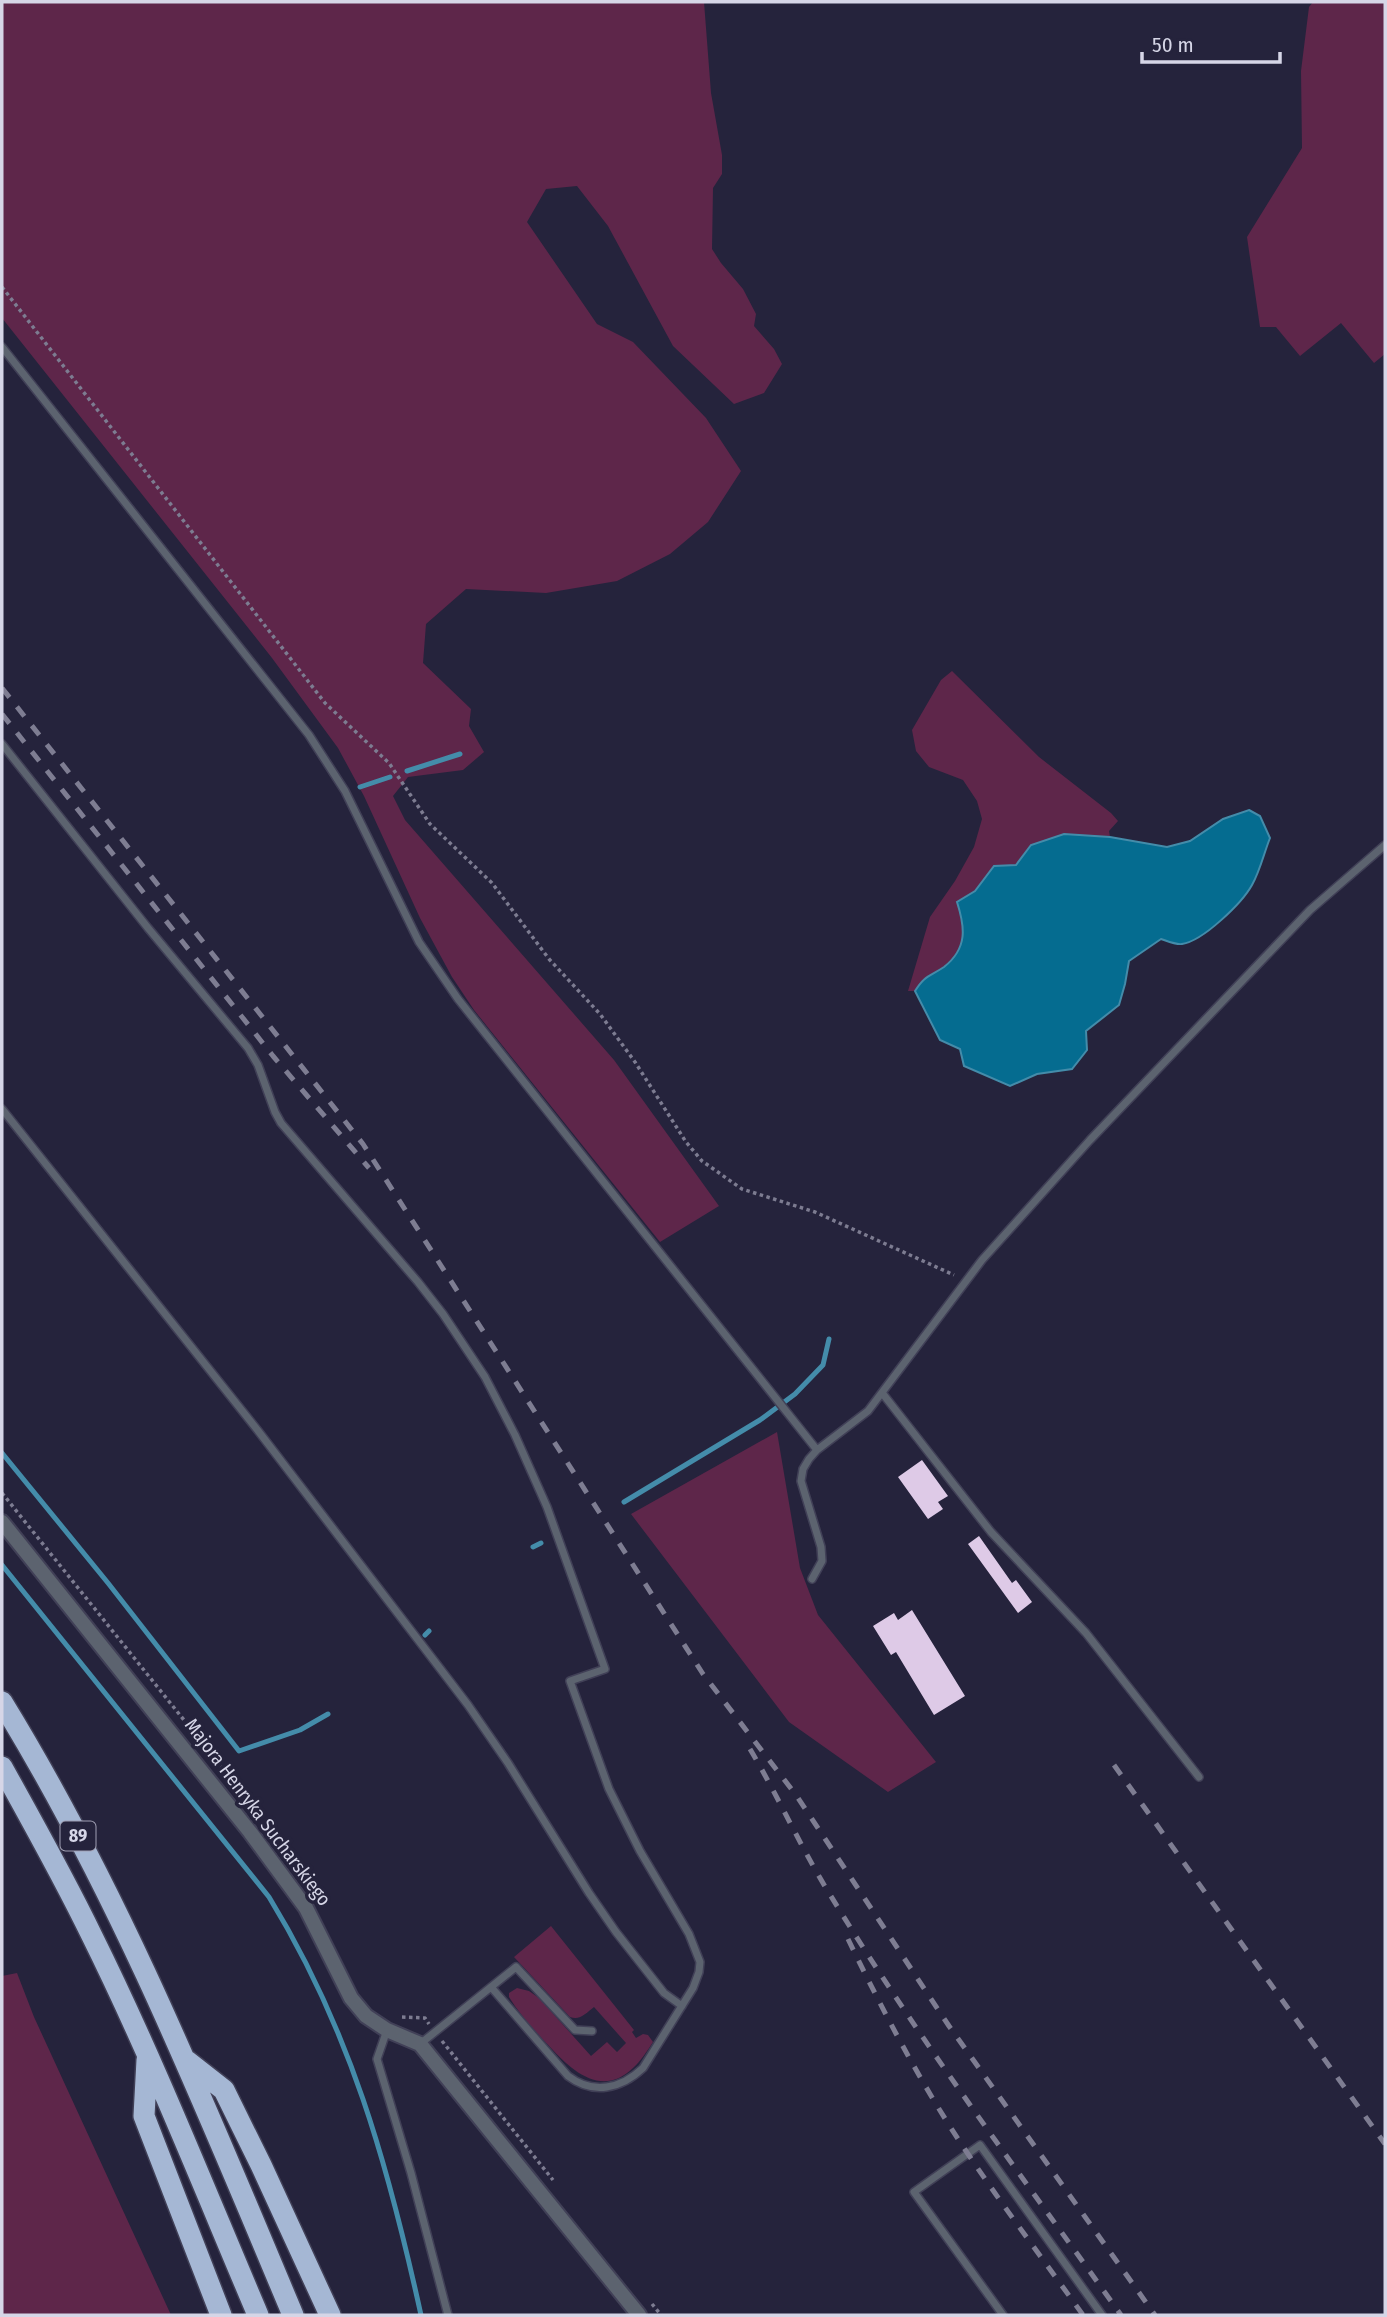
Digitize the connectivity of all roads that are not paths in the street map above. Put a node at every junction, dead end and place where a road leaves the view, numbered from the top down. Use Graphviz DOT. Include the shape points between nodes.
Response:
graph roads {
  1 [pos="2,347"];
  2 [pos="2,744"];
  3 [pos="1385,845"];
  4 [pos="2,1109"];
  5 [pos="883,1394"];
  6 [pos="817,1450"];
  7 [pos="2,1522"];
  8 [pos="812,1579"];
  9 [pos="2,1702"];
  10 [pos="2,1767"];
  11 [pos="1199,1777"];
  12 [pos="491,1987"];
  13 [pos="682,2006"];
  14 [pos="387,2030"];
  15 [pos="592,2031"];
  16 [pos="420,2044"];
  17 [pos="148,2054"];
  18 [pos="186,2060"];
  19 [pos="221,2315"];
  20 [pos="258,2315"];
  21 [pos="293,2315"];
  22 [pos="330,2315"];
  23 [pos="448,2315"];
  24 [pos="639,2315"];
  25 [pos="1003,2315"];
  26 [pos="1102,2315"];
  1 -- 6 [label="lane" via="309,735 345,791 419,942 458,999"];
  2 -- 13 [label="lane" via="248,1048 281,1123 435,1303 500,1405 547,1507 605,1669 569,1681 623,1819 700,1962"];
  3 -- 5 [label="lane" via="1310,910 1090,1140 965,1281"];
  4 -- 13 [label="lane" via="468,1705 616,1932 664,1993"];
  5 -- 6 [label="lane"];
  5 -- 11 [label="lane" via="991,1532 1086,1633"];
  6 -- 8 [label="lane" via="803,1469 801,1481 821,1547 822,1561"];
  7 -- 14 [label="street, Majora Henryka Sucharskiego" via="250,1832 306,1908 351,1998"];
  9 -- 18 [label="highway, 89" via="83,1843"];
  10 -- 17 [label="highway, 89" via="92,1936"];
  12 -- 13 [label="lane" via="568,2076 591,2088 618,2086 632,2079"];
  12 -- 15 [label="lane" via="516,1967 575,2030"];
  12 -- 16 [label="lane"];
  14 -- 16 [label="street, Majora Henryka Sucharskiego"];
  14 -- 23 [label="lane" via="377,2059"];
  16 -- 24 [label="street, Majora Henryka Sucharskiego"];
  17 -- 19 [label="highway, 89" via="144,2116"];
  17 -- 20 [label="highway"];
  18 -- 21 [label="highway"];
  18 -- 22 [label="highway, 89" via="223,2090"];
  25 -- 26 [label="lane" via="915,2192 980,2145"];
}
